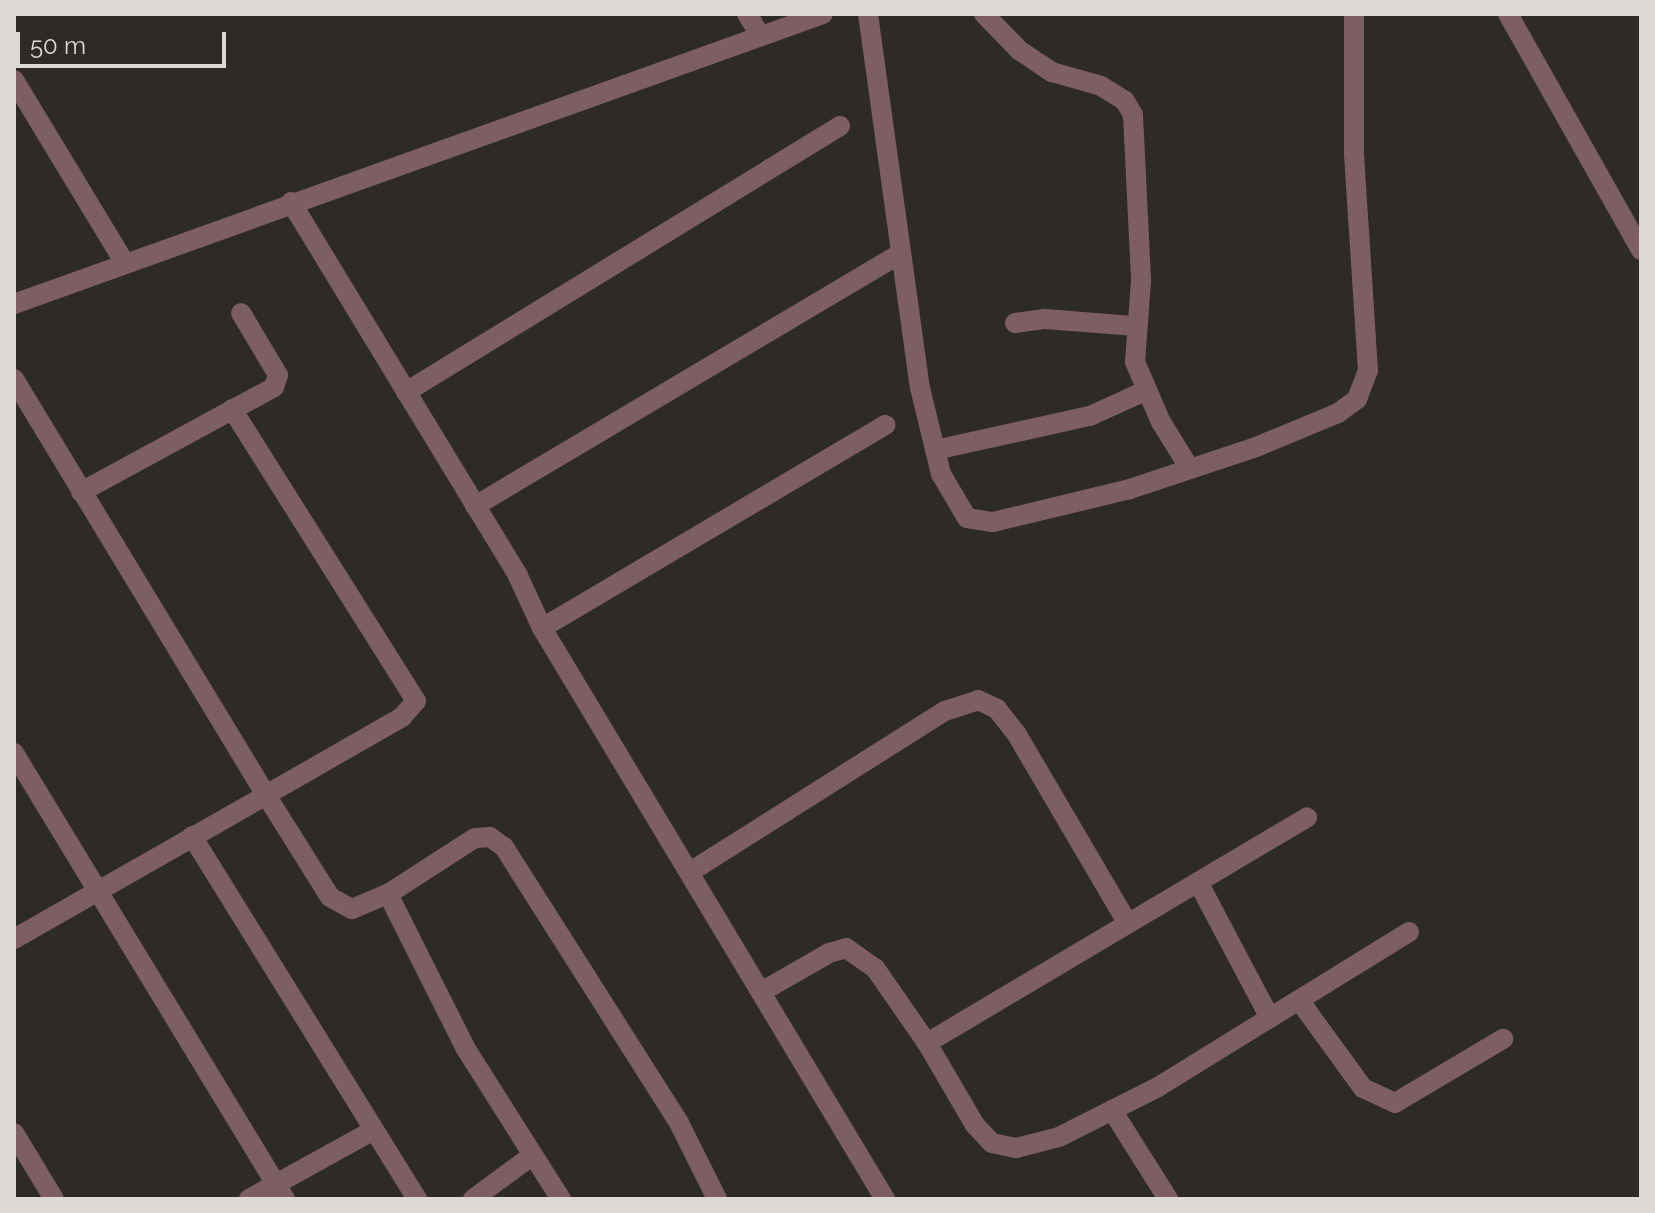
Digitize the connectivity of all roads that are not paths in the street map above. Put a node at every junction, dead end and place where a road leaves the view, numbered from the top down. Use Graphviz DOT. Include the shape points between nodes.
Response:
graph roads {
  1 [pos="747,14"];
  2 [pos="823,14"];
  3 [pos="868,14"];
  4 [pos="984,14"];
  5 [pos="1354,14"];
  6 [pos="1508,14"];
  7 [pos="760,35"];
  8 [pos="14,80"];
  9 [pos="840,126"];
  10 [pos="291,202"];
  11 [pos="1641,250"];
  12 [pos="901,253"];
  13 [pos="125,263"];
  14 [pos="14,304"];
  15 [pos="241,313"];
  16 [pos="1015,323"];
  17 [pos="1133,326"];
  18 [pos="14,379"];
  19 [pos="1145,391"];
  20 [pos="406,392"];
  21 [pos="232,409"];
  22 [pos="885,425"];
  23 [pos="935,450"];
  24 [pos="1190,469"];
  25 [pos="81,492"];
  26 [pos="475,506"];
  27 [pos="542,628"];
  28 [pos="14,753"];
  29 [pos="266,795"];
  30 [pos="1307,817"];
  31 [pos="192,836"];
  32 [pos="690,872"];
  33 [pos="1198,882"];
  34 [pos="97,890"];
  35 [pos="388,894"];
  36 [pos="1128,924"];
  37 [pos="1409,932"];
  38 [pos="14,939"];
  39 [pos="761,992"];
  40 [pos="1299,1000"];
  41 [pos="1270,1018"];
  42 [pos="1503,1039"];
  43 [pos="927,1043"];
  44 [pos="1112,1110"];
  45 [pos="372,1131"];
  46 [pos="14,1133"];
  47 [pos="533,1155"];
  48 [pos="280,1191"];
  49 [pos="54,1199"];
  50 [pos="249,1199"];
  51 [pos="417,1199"];
  52 [pos="473,1199"];
  53 [pos="561,1199"];
  54 [pos="717,1199"];
  55 [pos="885,1199"];
  56 [pos="1168,1199"];
  1 -- 7 [label="street"];
  2 -- 7 [label="street"];
  3 -- 12 [label="street"];
  4 -- 17 [label="street" via="1052,72 1101,86 1125,101 1133,115 1141,281"];
  5 -- 24 [label="street" via="1366,385 1338,413"];
  6 -- 11 [label="street"];
  7 -- 10 [label="street"];
  8 -- 13 [label="street"];
  9 -- 20 [label="street"];
  10 -- 13 [label="street"];
  10 -- 20 [label="street"];
  12 -- 23 [label="street" via="920,388"];
  12 -- 26 [label="street"];
  13 -- 14 [label="street"];
  15 -- 21 [label="street" via="279,381"];
  16 -- 17 [label="street" via="1045,319"];
  17 -- 19 [label="street" via="1135,362"];
  18 -- 25 [label="street"];
  19 -- 23 [label="street" via="1079,419"];
  19 -- 24 [label="street"];
  20 -- 26 [label="street"];
  21 -- 25 [label="street"];
  21 -- 29 [label="street" via="416,701 402,717"];
  22 -- 27 [label="street"];
  23 -- 24 [label="street" via="953,501 967,518 993,522"];
  25 -- 29 [label="street"];
  26 -- 27 [label="street"];
  27 -- 32 [label="street"];
  28 -- 34 [label="street"];
  29 -- 31 [label="street"];
  29 -- 35 [label="street" via="330,897 352,909"];
  30 -- 33 [label="street"];
  31 -- 34 [label="street"];
  31 -- 45 [label="street"];
  32 -- 36 [label="street" via="945,711 978,700 997,709 1016,733"];
  32 -- 39 [label="street"];
  33 -- 36 [label="street"];
  33 -- 41 [label="street"];
  34 -- 38 [label="street"];
  34 -- 48 [label="street"];
  35 -- 47 [label="street" via="466,1049"];
  35 -- 54 [label="street" via="475,838 490,837 504,847 679,1123"];
  36 -- 43 [label="street"];
  37 -- 40 [label="street"];
  39 -- 43 [label="street" via="846,948 875,968"];
  39 -- 55 [label="street"];
  40 -- 41 [label="street"];
  40 -- 42 [label="street" via="1363,1088 1379,1100 1395,1103 1412,1095"];
  41 -- 44 [label="street"];
  43 -- 44 [label="street" via="975,1125 992,1143 1016,1148 1059,1137"];
  44 -- 56 [label="street"];
  45 -- 48 [label="street"];
  45 -- 51 [label="street"];
  46 -- 49 [label="street"];
  47 -- 52 [label="street"];
  47 -- 53 [label="street"];
  48 -- 50 [label="street"];
}
